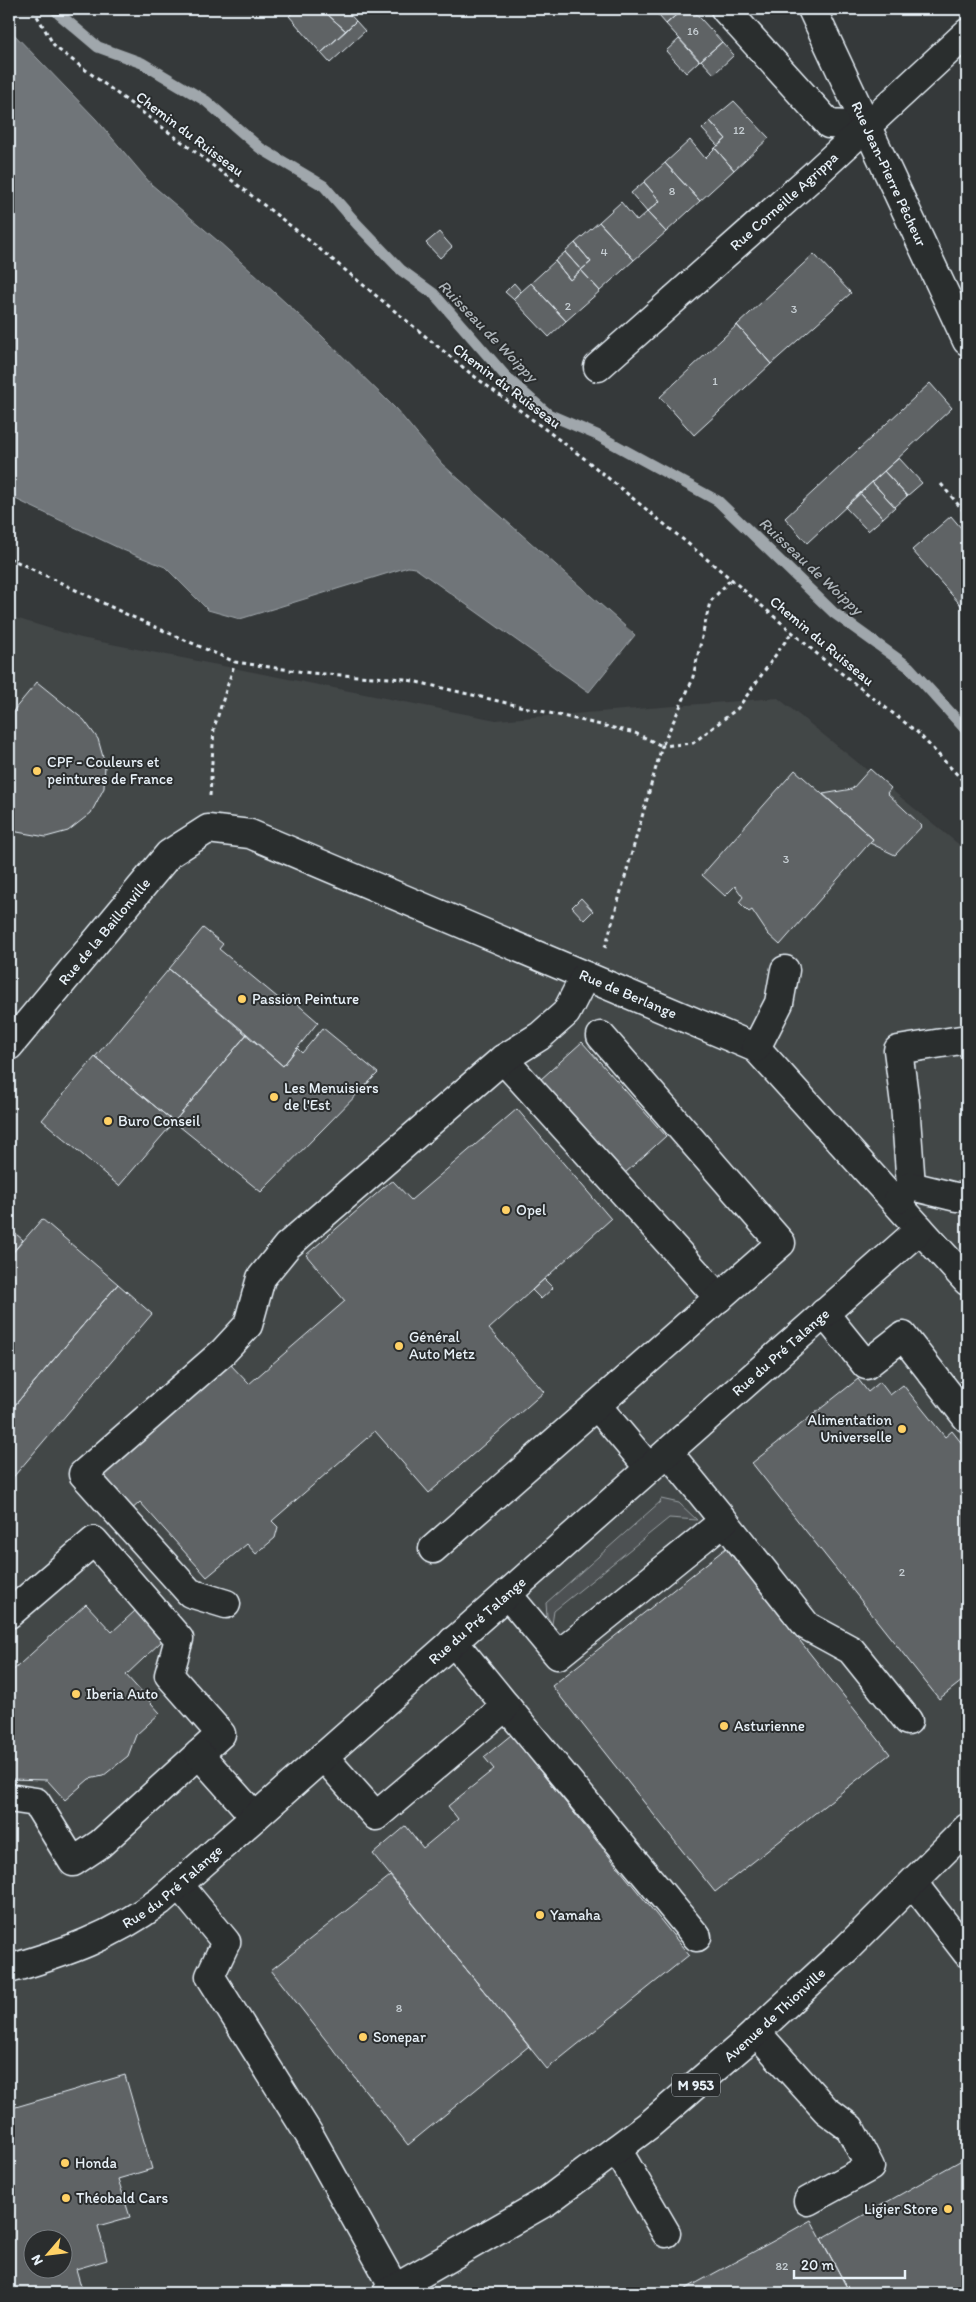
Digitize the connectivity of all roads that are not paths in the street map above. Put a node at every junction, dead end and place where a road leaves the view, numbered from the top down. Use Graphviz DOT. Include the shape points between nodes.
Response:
graph roads {
  1 [pos="726,9"];
  2 [pos="812,9"];
  3 [pos="967,33"];
  4 [pos="866,126"];
  5 [pos="967,341"];
  6 [pos="598,367"];
  7 [pos="208,829"];
  8 [pos="785,970"];
  9 [pos="591,978"];
  10 [pos="600,1036"];
  11 [pos="967,1039"];
  12 [pos="9,1046"];
  13 [pos="756,1048"];
  14 [pos="503,1059"];
  15 [pos="903,1194"];
  16 [pos="967,1197"];
  17 [pos="920,1229"];
  18 [pos="967,1281"];
  19 [pos="719,1298"];
  20 [pos="824,1313"];
  21 [pos="598,1406"];
  22 [pos="967,1418"];
  23 [pos="658,1460"];
  24 [pos="724,1522"];
  25 [pos="433,1549"];
  26 [pos="507,1594"];
  27 [pos="226,1604"];
  28 [pos="9,1614"];
  29 [pos="453,1641"];
  30 [pos="506,1706"];
  31 [pos="908,1721"];
  32 [pos="199,1754"];
  33 [pos="323,1756"];
  34 [pos="9,1798"];
  35 [pos="255,1816"];
  36 [pos="967,1828"];
  37 [pos="913,1883"];
  38 [pos="179,1885"];
  39 [pos="697,1937"];
  40 [pos="967,1953"];
  41 [pos="9,1969"];
  42 [pos="756,2032"];
  43 [pos="617,2149"];
  44 [pos="808,2201"];
  45 [pos="666,2233"];
  46 [pos="391,2291"];
  1 -- 4 [label="street" via="829,124"];
  2 -- 4 [label="street, Rue Jean-Pierre Pêcheur"];
  3 -- 4 [label="street, Rue Corneille Agrippa"];
  4 -- 5 [label="street, Rue Jean-Pierre Pêcheur"];
  4 -- 6 [label="street, Rue Corneille Agrippa"];
  7 -- 9 [label="street, Rue de Berlange" via="250,834"];
  7 -- 12 [label="street, Rue de la Baillonville" via="169,854"];
  8 -- 13 [label="street" via="779,1004"];
  9 -- 13 [label="street, Rue de Berlange"];
  9 -- 14 [label="street" via="566,1013 540,1036"];
  10 -- 19 [label="street" via="781,1243"];
  11 -- 15 [label="street" via="898,1050"];
  13 -- 15 [label="street, Rue de Berlange"];
  14 -- 19 [label="street"];
  14 -- 27 [label="street" via="288,1246 261,1278 248,1325 224,1352 83,1474 190,1593"];
  15 -- 16 [label="street"];
  15 -- 17 [label="street, Rue de Berlange"];
  17 -- 18 [label="street, Rue de Berlange"];
  17 -- 20 [label="street, Rue du Pré Talange"];
  19 -- 21 [label="street"];
  20 -- 22 [label="street" via="866,1365 903,1336"];
  20 -- 23 [label="street, Rue du Pré Talange"];
  21 -- 23 [label="street"];
  21 -- 25 [label="street"];
  23 -- 24 [label="street"];
  23 -- 26 [label="street, Rue du Pré Talange"];
  24 -- 26 [label="street" via="558,1655"];
  24 -- 31 [label="street" via="807,1626 851,1650"];
  26 -- 29 [label="street, Rue du Pré Talange"];
  28 -- 32 [label="street" via="94,1541 179,1639 169,1675 221,1734"];
  29 -- 30 [label="street"];
  29 -- 33 [label="street, Rue du Pré Talange"];
  30 -- 33 [label="street" via="376,1816"];
  30 -- 39 [label="street"];
  32 -- 34 [label="street" via="100,1844 73,1862 36,1802"];
  32 -- 35 [label="street"];
  33 -- 35 [label="street, Rue du Pré Talange"];
  35 -- 38 [label="street, Rue du Pré Talange"];
  36 -- 37 [label="street, Avenue de Thionville / M 953"];
  37 -- 40 [label="street"];
  37 -- 42 [label="street, Avenue de Thionville / M 953"];
  38 -- 41 [label="street, Rue du Pré Talange" via="136,1919 105,1936 75,1949"];
  38 -- 46 [label="street" via="226,1942 210,1976 310,2136"];
  42 -- 43 [label="street, Avenue de Thionville / M 953"];
  42 -- 44 [label="street" via="826,2110 850,2128 870,2166"];
  43 -- 45 [label="street"];
  43 -- 46 [label="street, Avenue de Thionville / M 953" via="547,2201"];
}
